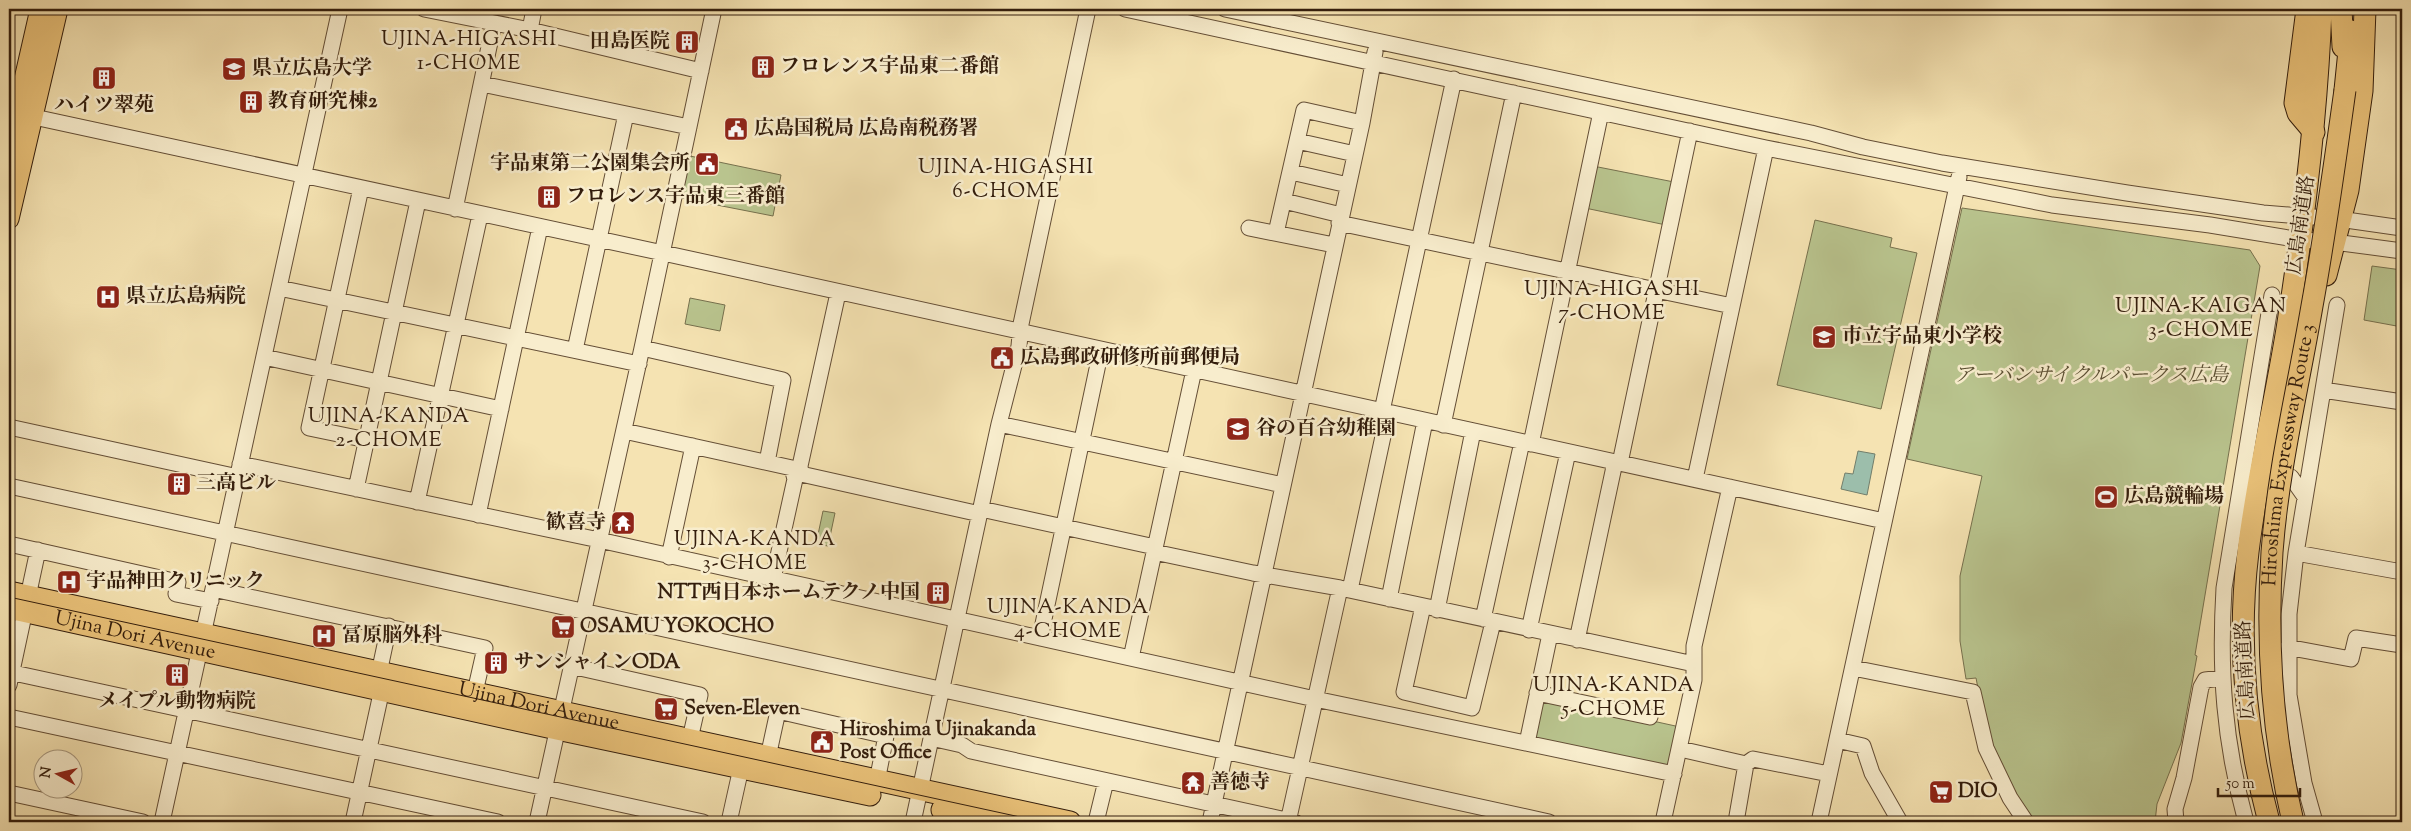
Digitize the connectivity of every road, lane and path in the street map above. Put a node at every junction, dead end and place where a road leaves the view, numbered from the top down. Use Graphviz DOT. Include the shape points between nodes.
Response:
graph roads {
  1 [pos="40,9"];
  2 [pos="58,9"];
  3 [pos="340,9"];
  4 [pos="424,9"];
  5 [pos="534,9"];
  6 [pos="714,9"];
  7 [pos="1088,9"];
  8 [pos="1125,9"];
  9 [pos="1226,9"];
  10 [pos="2307,9"];
  11 [pos="2321,9"];
  12 [pos="2341,9"];
  13 [pos="2352,9"];
  14 [pos="2365,9"];
  15 [pos="2378,9"];
  16 [pos="494,23"];
  17 [pos="530,30"];
  18 [pos="1377,41"];
  19 [pos="1373,62"];
  20 [pos="701,71"];
  21 [pos="1454,79"];
  22 [pos="482,84"];
  23 [pos="16,88"];
  24 [pos="2345,90"];
  25 [pos="1514,93"];
  26 [pos="1601,112"];
  27 [pos="626,114"];
  28 [pos="34,117"];
  29 [pos="1362,123"];
  30 [pos="689,127"];
  31 [pos="1690,131"];
  32 [pos="2314,132"];
  33 [pos="2355,140"];
  34 [pos="1298,142"];
  35 [pos="9,145"];
  36 [pos="1766,148"];
  37 [pos="1355,154"];
  38 [pos="1961,165"];
  39 [pos="1291,172"];
  40 [pos="303,175"];
  41 [pos="1348,185"];
  42 [pos="1957,186"];
  43 [pos="362,188"];
  44 [pos="418,201"];
  45 [pos="1284,202"];
  46 [pos="455,209"];
  47 [pos="480,215"];
  48 [pos="2305,218"];
  49 [pos="9,219"];
  50 [pos="1340,219"];
  51 [pos="2339,219"];
  52 [pos="540,227"];
  53 [pos="1249,228"];
  54 [pos="2402,228"];
  55 [pos="1276,233"];
  56 [pos="600,240"];
  57 [pos="1418,240"];
  58 [pos="2301,240"];
  59 [pos="2334,242"];
  60 [pos="1334,246"];
  61 [pos="2402,251"];
  62 [pos="663,253"];
  63 [pos="1479,253"];
  64 [pos="1566,272"];
  65 [pos="279,288"];
  66 [pos="1656,290"];
  67 [pos="838,293"];
  68 [pos="2272,295"];
  69 [pos="337,300"];
  70 [pos="2337,305"];
  71 [pos="1732,306"];
  72 [pos="394,312"];
  73 [pos="456,325"];
  74 [pos="2287,330"];
  75 [pos="2316,330"];
  76 [pos="1020,333"];
  77 [pos="517,338"];
  78 [pos="2264,344"];
  79 [pos="2330,346"];
  80 [pos="642,348"];
  81 [pos="575,350"];
  82 [pos="1101,350"];
  83 [pos="264,357"];
  84 [pos="638,364"];
  85 [pos="322,368"];
  86 [pos="1194,370"];
  87 [pos="379,381"];
  88 [pos="2323,390"];
  89 [pos="1302,394"];
  90 [pos="440,395"];
  91 [pos="2402,402"];
  92 [pos="501,409"];
  93 [pos="1385,412"];
  94 [pos="1426,421"];
  95 [pos="999,424"];
  96 [pos="1443,425"];
  97 [pos="9,427"];
  98 [pos="624,431"];
  99 [pos="1473,431"];
  100 [pos="367,440"];
  101 [pos="1082,442"];
  102 [pos="1526,443"];
  103 [pos="693,446"];
  104 [pos="1568,452"];
  105 [pos="767,462"];
  106 [pos="1174,462"];
  107 [pos="1618,463"];
  108 [pos="239,471"];
  109 [pos="2291,477"];
  110 [pos="1696,479"];
  111 [pos="1283,485"];
  112 [pos="9,486"];
  113 [pos="1730,487"];
  114 [pos="356,489"];
  115 [pos="2305,497"];
  116 [pos="417,502"];
  117 [pos="980,512"];
  118 [pos="478,516"];
  119 [pos="1884,522"];
  120 [pos="1064,527"];
  121 [pos="225,533"];
  122 [pos="599,540"];
  123 [pos="9,544"];
  124 [pos="1154,549"];
  125 [pos="38,550"];
  126 [pos="2296,553"];
  127 [pos="668,557"];
  128 [pos="2402,572"];
  129 [pos="1264,575"];
  130 [pos="773,580"];
  131 [pos="1345,589"];
  132 [pos="212,595"];
  133 [pos="1389,599"];
  134 [pos="17,602"];
  135 [pos="1430,608"];
  136 [pos="583,613"];
  137 [pos="957,618"];
  138 [pos="1488,621"];
  139 [pos="389,626"];
  140 [pos="1529,630"];
  141 [pos="1550,634"];
  142 [pos="1040,638"];
  143 [pos="1577,640"];
  144 [pos="202,642"];
  145 [pos="2402,645"];
  146 [pos="2287,647"];
  147 [pos="1131,658"];
  148 [pos="1694,664"];
  149 [pos="571,666"];
  150 [pos="1853,668"];
  151 [pos="10,676"];
  152 [pos="2222,678"];
  153 [pos="380,681"];
  154 [pos="1241,681"];
  155 [pos="941,689"];
  156 [pos="475,692"];
  157 [pos="1537,692"];
  158 [pos="1315,699"];
  159 [pos="187,711"];
  160 [pos="9,717"];
  161 [pos="1650,717"];
  162 [pos="559,720"];
  163 [pos="931,738"];
  164 [pos="690,739"];
  165 [pos="1837,740"];
  166 [pos="1527,743"];
  167 [pos="1680,749"];
  168 [pos="368,750"];
  169 [pos="1226,751"];
  170 [pos="177,754"];
  171 [pos="768,757"];
  172 [pos="1746,764"];
  173 [pos="1300,767"];
  174 [pos="741,768"];
  175 [pos="1674,774"];
  176 [pos="1829,774"];
  177 [pos="2258,780"];
  178 [pos="877,781"];
  179 [pos="1106,781"];
  180 [pos="544,789"];
  181 [pos="9,792"];
  182 [pos="2298,792"];
  183 [pos="359,793"];
  184 [pos="1214,804"];
  185 [pos="917,806"];
  186 [pos="1737,816"];
  187 [pos="2246,820"];
  188 [pos="981,821"];
  189 [pos="143,822"];
  190 [pos="162,822"];
  191 [pos="353,822"];
  192 [pos="498,822"];
  193 [pos="536,822"];
  194 [pos="703,822"];
  195 [pos="729,822"];
  196 [pos="1070,822"];
  197 [pos="1096,822"];
  198 [pos="1210,822"];
  199 [pos="1290,822"];
  200 [pos="1549,822"];
  201 [pos="1663,822"];
  202 [pos="1819,822"];
  203 [pos="1900,822"];
  204 [pos="2026,822"];
  205 [pos="2176,822"];
  206 [pos="2269,822"];
  207 [pos="2293,822"];
  208 [pos="2297,822"];
  209 [pos="2315,822"];
  1 -- 23 [label="main road"];
  2 -- 28 [label="main road"];
  3 -- 40 [label="street"];
  4 -- 16 [label="street"];
  5 -- 17 [label="street"];
  6 -- 20 [label="street"];
  7 -- 76 [label="street"];
  8 -- 19 [label="street"];
  9 -- 18 [label="street"];
  10 -- 32 [label="highway" via="2295,103 2298,113"];
  11 -- 32 [label="highway, 広島南道路"];
  12 -- 24 [label="highway, Hiroshima Expressway Route 3"];
  13 -- 24 [label="highway, Hiroshima Expressway Route 3"];
  14 -- 33 [label="highway, 広島南道路" via="2362,91"];
  15 -- 33 [label="highway" via="2371,120"];
  16 -- 17 [label="street"];
  16 -- 22 [label="street"];
  17 -- 20 [label="street"];
  18 -- 19 [label="street"];
  18 -- 38 [label="street" via="1811,133 1863,147"];
  19 -- 21 [label="street"];
  19 -- 29 [label="street"];
  20 -- 30 [label="street"];
  21 -- 25 [label="street"];
  21 -- 57 [label="street"];
  22 -- 27 [label="street"];
  22 -- 46 [label="street"];
  23 -- 28 [label="street"];
  23 -- 35 [label="main road"];
  24 -- 207 [label="highway, Hiroshima Expressway Route 3, bridge" via="2272,550 2270,671 2276,732"];
  25 -- 26 [label="street"];
  25 -- 63 [label="street"];
  26 -- 31 [label="street"];
  26 -- 64 [label="street"];
  27 -- 30 [label="street"];
  27 -- 56 [label="street"];
  28 -- 40 [label="street"];
  28 -- 49 [label="main road"];
  29 -- 34 [label="street" via="1304,110"];
  29 -- 37 [label="street"];
  30 -- 62 [label="street"];
  31 -- 36 [label="street"];
  31 -- 66 [label="street"];
  32 -- 48 [label="highway, 広島南道路"];
  33 -- 51 [label="highway, 広島南道路" via="2348,190"];
  34 -- 37 [label="street"];
  34 -- 39 [label="street"];
  36 -- 42 [label="street"];
  36 -- 71 [label="street"];
  37 -- 41 [label="street"];
  38 -- 42 [label="street"];
  38 -- 48 [label="street"];
  39 -- 41 [label="street"];
  39 -- 45 [label="street"];
  40 -- 43 [label="street"];
  40 -- 65 [label="street"];
  41 -- 50 [label="street"];
  42 -- 58 [label="street" via="2052,205"];
  42 -- 119 [label="street"];
  43 -- 44 [label="street"];
  43 -- 69 [label="street"];
  44 -- 46 [label="street"];
  44 -- 72 [label="street"];
  45 -- 50 [label="street"];
  45 -- 55 [label="street"];
  46 -- 47 [label="street"];
  47 -- 52 [label="street"];
  47 -- 73 [label="street"];
  48 -- 51 [label="street"];
  48 -- 58 [label="highway, 広島南道路"];
  50 -- 57 [label="street"];
  50 -- 60 [label="street"];
  51 -- 54 [label="street"];
  51 -- 59 [label="highway, 広島南道路"];
  52 -- 56 [label="street"];
  52 -- 77 [label="street"];
  53 -- 55 [label="street"];
  55 -- 60 [label="street"];
  56 -- 62 [label="street"];
  56 -- 81 [label="street"];
  57 -- 63 [label="street"];
  57 -- 93 [label="street"];
  58 -- 59 [label="street"];
  58 -- 74 [label="highway, 広島南道路"];
  59 -- 61 [label="street"];
  59 -- 75 [label="highway, 広島南道路"];
  60 -- 89 [label="street"];
  62 -- 67 [label="street"];
  62 -- 80 [label="street"];
  63 -- 64 [label="street"];
  63 -- 96 [label="street"];
  64 -- 66 [label="street"];
  64 -- 102 [label="street"];
  65 -- 69 [label="street"];
  65 -- 83 [label="street"];
  66 -- 71 [label="street"];
  66 -- 107 [label="street"];
  67 -- 76 [label="street"];
  67 -- 117 [label="street" via="800,466 801,474"];
  68 -- 78 [label="street"];
  69 -- 72 [label="street"];
  69 -- 85 [label="street"];
  70 -- 79 [label="street"];
  71 -- 110 [label="street"];
  72 -- 73 [label="street"];
  72 -- 87 [label="street"];
  73 -- 77 [label="street"];
  73 -- 90 [label="street"];
  74 -- 78 [label="street"];
  74 -- 177 [label="highway, 広島南道路" via="2248,552 2244,612 2246,683"];
  75 -- 79 [label="street"];
  75 -- 109 [label="highway, 広島南道路"];
  76 -- 82 [label="street"];
  76 -- 95 [label="street"];
  77 -- 81 [label="street"];
  77 -- 92 [label="street"];
  78 -- 152 [label="street" via="2224,588"];
  79 -- 88 [label="street"];
  80 -- 84 [label="street"];
  80 -- 105 [label="street" via="783,380"];
  81 -- 84 [label="street"];
  82 -- 86 [label="street"];
  82 -- 101 [label="street"];
  83 -- 85 [label="street"];
  83 -- 108 [label="street"];
  84 -- 98 [label="street"];
  85 -- 87 [label="street"];
  85 -- 100 [label="street" via="309,428"];
  86 -- 89 [label="street"];
  86 -- 106 [label="street"];
  87 -- 90 [label="street"];
  87 -- 100 [label="street"];
  88 -- 91 [label="street"];
  88 -- 115 [label="street"];
  89 -- 93 [label="street"];
  89 -- 111 [label="street"];
  90 -- 92 [label="street"];
  90 -- 116 [label="street"];
  92 -- 118 [label="street"];
  93 -- 94 [label="street"];
  93 -- 131 [label="street"];
  94 -- 96 [label="street"];
  94 -- 133 [label="street"];
  95 -- 101 [label="street"];
  95 -- 117 [label="street"];
  96 -- 99 [label="street"];
  97 -- 108 [label="street"];
  98 -- 103 [label="street"];
  98 -- 122 [label="street"];
  99 -- 102 [label="street"];
  99 -- 135 [label="street"];
  100 -- 114 [label="street"];
  101 -- 106 [label="street"];
  101 -- 120 [label="street"];
  102 -- 104 [label="street"];
  102 -- 138 [label="street"];
  103 -- 105 [label="street"];
  103 -- 127 [label="street"];
  104 -- 107 [label="street"];
  104 -- 140 [label="street"];
  105 -- 130 [label="street" via="792,468 795,479"];
  106 -- 111 [label="street"];
  106 -- 124 [label="street"];
  107 -- 110 [label="street"];
  107 -- 143 [label="street"];
  108 -- 114 [label="street"];
  108 -- 121 [label="street"];
  109 -- 115 [label="street"];
  109 -- 182 [label="highway, 広島南道路" via="2281,550 2275,647 2282,749"];
  110 -- 113 [label="street"];
  111 -- 129 [label="street"];
  112 -- 121 [label="street"];
  113 -- 119 [label="street"];
  113 -- 148 [label="street" via="1694,646"];
  114 -- 116 [label="street"];
  115 -- 126 [label="street"];
  116 -- 118 [label="street"];
  117 -- 120 [label="street"];
  117 -- 137 [label="street"];
  118 -- 122 [label="street"];
  119 -- 150 [label="street"];
  120 -- 124 [label="street"];
  120 -- 142 [label="street"];
  121 -- 132 [label="street"];
  121 -- 136 [label="street"];
  122 -- 127 [label="street"];
  122 -- 136 [label="street"];
  123 -- 125 [label="street"];
  124 -- 129 [label="street"];
  124 -- 147 [label="street"];
  125 -- 132 [label="street" via="178,582 176,594"];
  125 -- 134 [label="street"];
  126 -- 128 [label="street"];
  126 -- 146 [label="street"];
  127 -- 130 [label="street"];
  129 -- 131 [label="street"];
  129 -- 154 [label="street"];
  130 -- 137 [label="street"];
  131 -- 133 [label="street"];
  131 -- 158 [label="street"];
  132 -- 139 [label="street"];
  132 -- 144 [label="street"];
  133 -- 135 [label="street"];
  134 -- 144 [label="highway, Ujina Dori Avenue"];
  134 -- 151 [label="street"];
  135 -- 138 [label="street"];
  135 -- 138 [label="street" via="1404,692 1472,708"];
  136 -- 149 [label="street"];
  136 -- 155 [label="street"];
  137 -- 142 [label="street"];
  137 -- 155 [label="street"];
  138 -- 140 [label="street"];
  139 -- 153 [label="street"];
  139 -- 156 [label="street" via="485,648"];
  140 -- 141 [label="street"];
  141 -- 143 [label="street"];
  141 -- 157 [label="street"];
  142 -- 147 [label="street"];
  143 -- 148 [label="street"];
  144 -- 153 [label="highway, Ujina Dori Avenue"];
  144 -- 159 [label="street"];
  145 -- 146 [label="street" via="2356,638 2351,659"];
  146 -- 182 [label="street"];
  147 -- 154 [label="street"];
  148 -- 167 [label="street" via="1694,680"];
  149 -- 162 [label="street"];
  149 -- 164 [label="street" via="700,695"];
  150 -- 165 [label="street"];
  150 -- 204 [label="street" via="1973,692 1986,748 2010,798"];
  151 -- 159 [label="street"];
  152 -- 187 [label="street" via="2230,752"];
  152 -- 205 [label="street" via="2205,680 2201,688 2175,809"];
  153 -- 156 [label="highway, Ujina Dori Avenue"];
  153 -- 162 [label="highway, Ujina Dori Avenue"];
  153 -- 168 [label="street"];
  154 -- 158 [label="street"];
  154 -- 169 [label="street"];
  155 -- 163 [label="street"];
  155 -- 169 [label="street"];
  156 -- 162 [label="highway, Ujina Dori Avenue"];
  157 -- 161 [label="street"];
  157 -- 166 [label="street"];
  158 -- 166 [label="street"];
  158 -- 173 [label="street"];
  159 -- 168 [label="street"];
  159 -- 170 [label="street"];
  160 -- 170 [label="street"];
  162 -- 164 [label="highway, Ujina Dori Avenue"];
  162 -- 174 [label="highway, Ujina Dori Avenue"];
  162 -- 180 [label="street"];
  163 -- 179 [label="street" via="962,745 971,751"];
  163 -- 185 [label="street"];
  164 -- 171 [label="highway, Ujina Dori Avenue"];
  165 -- 176 [label="street"];
  165 -- 203 [label="street" via="1863,746 1872,773"];
  166 -- 175 [label="street"];
  167 -- 172 [label="street"];
  167 -- 175 [label="street"];
  168 -- 180 [label="street"];
  168 -- 183 [label="street"];
  169 -- 173 [label="street"];
  169 -- 184 [label="street"];
  170 -- 183 [label="street"];
  170 -- 190 [label="street"];
  171 -- 178 [label="highway, Ujina Dori Avenue"];
  171 -- 178 [label="street" via="778,711 886,736"];
  172 -- 176 [label="street" via="1753,759"];
  172 -- 186 [label="street"];
  173 -- 199 [label="street"];
  173 -- 200 [label="street"];
  174 -- 185 [label="highway, Ujina Dori Avenue"];
  174 -- 195 [label="street"];
  175 -- 201 [label="street"];
  176 -- 202 [label="street"];
  177 -- 187 [label="street"];
  177 -- 206 [label="highway, 広島南道路"];
  178 -- 185 [label="highway, Ujina Dori Avenue"];
  179 -- 184 [label="street"];
  179 -- 197 [label="street"];
  180 -- 193 [label="street"];
  180 -- 194 [label="street"];
  181 -- 189 [label="street"];
  182 -- 208 [label="highway, 広島南道路"];
  182 -- 209 [label="street"];
  183 -- 191 [label="street"];
  183 -- 192 [label="street"];
  184 -- 198 [label="street"];
  184 -- 199 [label="street"];
  185 -- 188 [label="highway, Ujina Dori Avenue"];
  185 -- 196 [label="highway, Ujina Dori Avenue"];
}
